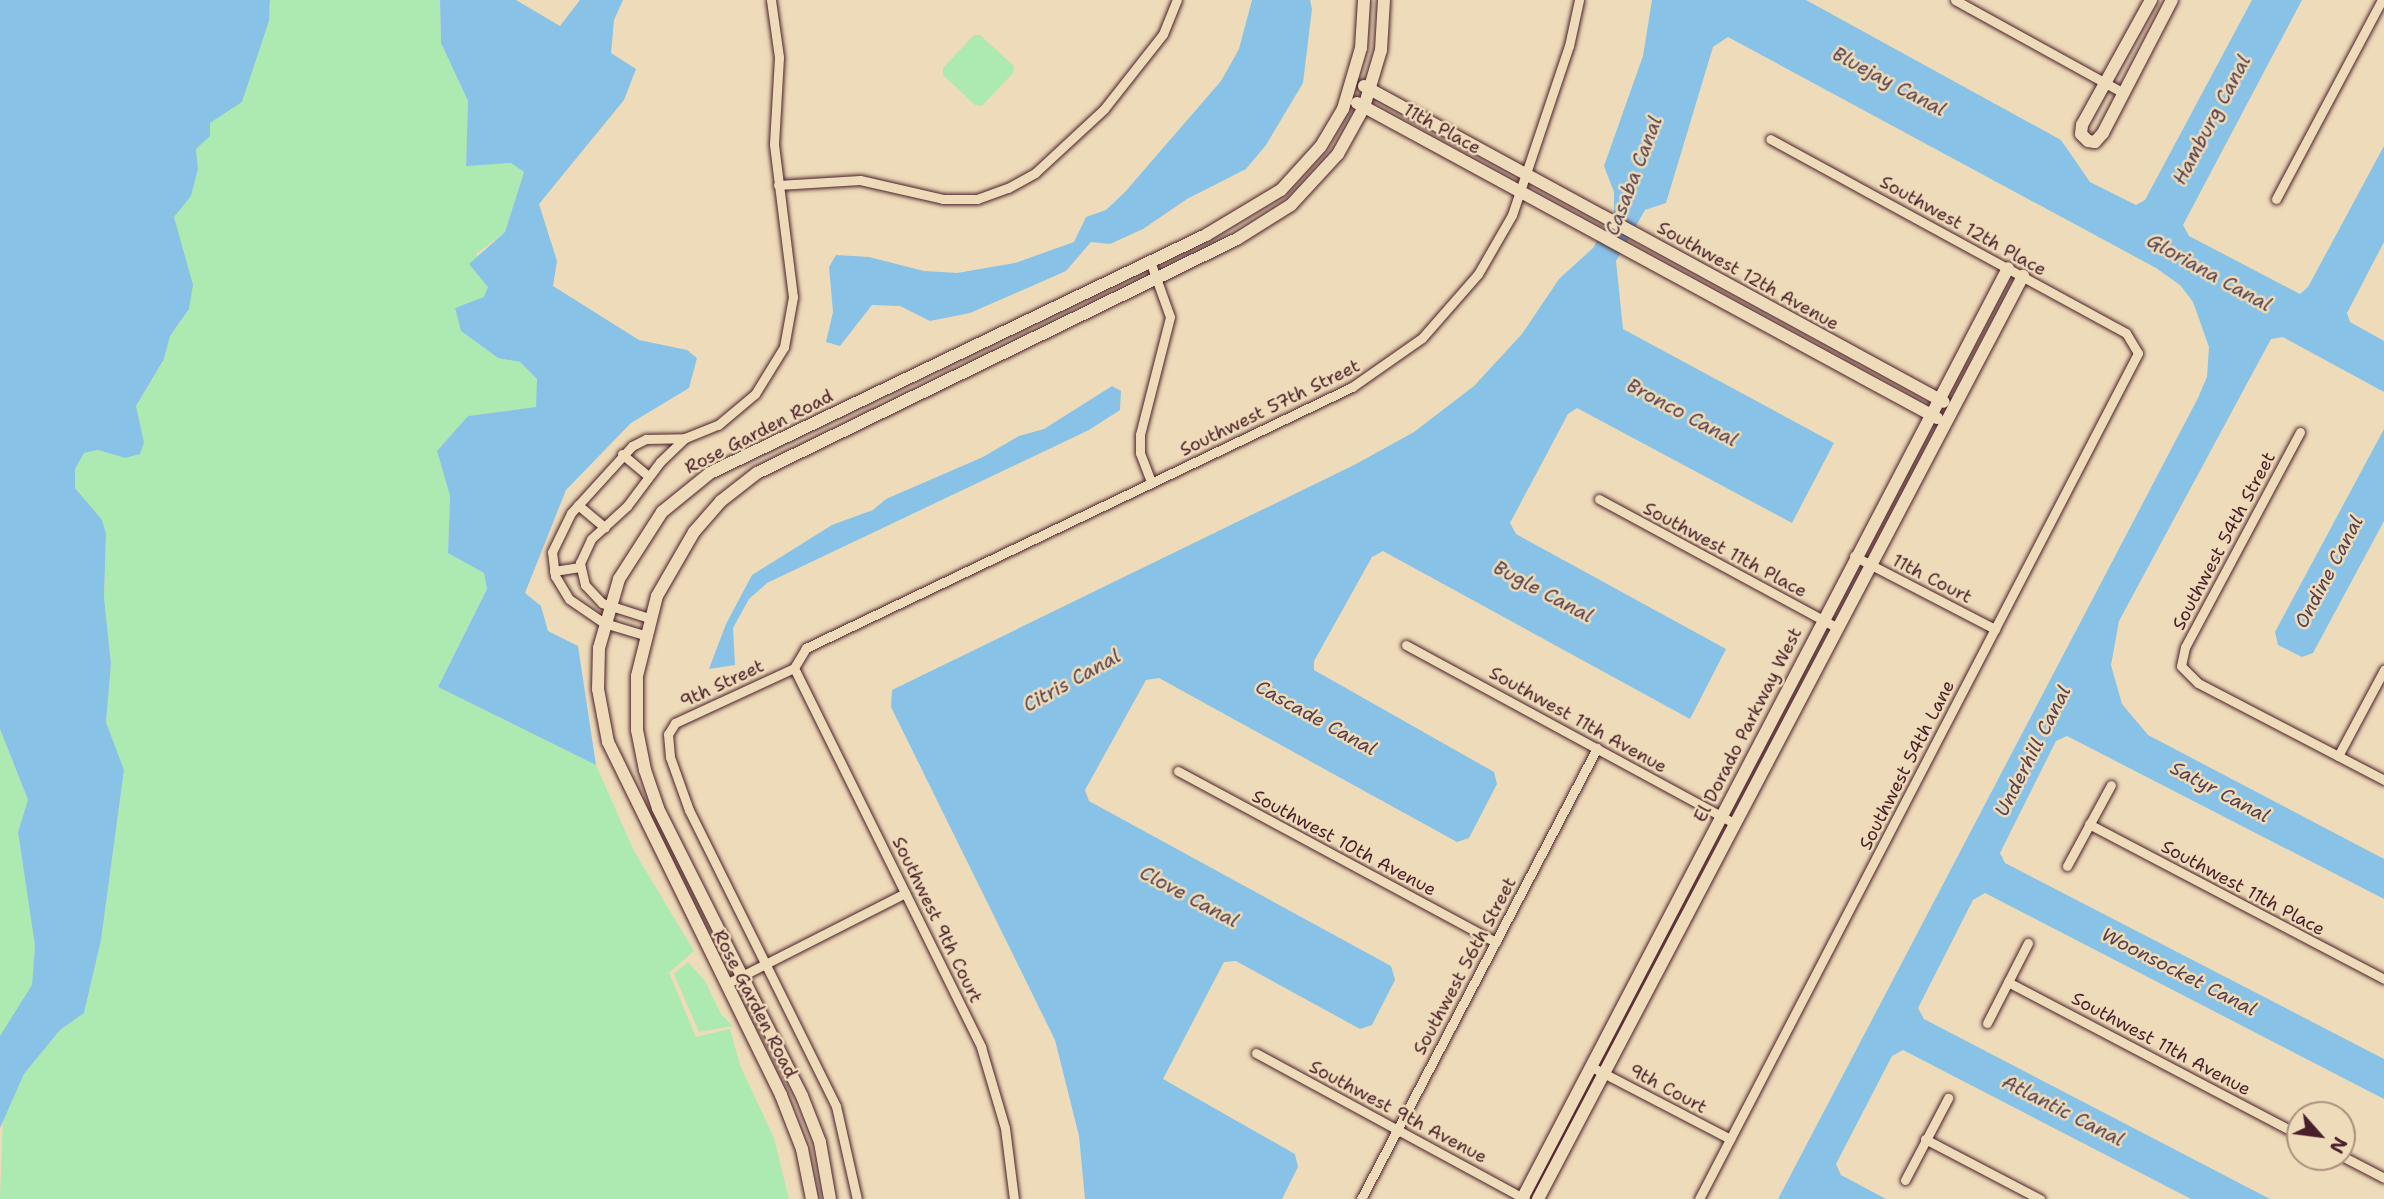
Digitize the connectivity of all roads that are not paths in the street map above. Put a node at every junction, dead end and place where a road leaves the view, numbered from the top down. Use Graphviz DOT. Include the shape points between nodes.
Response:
graph roads {
  1 [pos="771,0"];
  2 [pos="1177,0"];
  3 [pos="1364,0"];
  4 [pos="1384,0"];
  5 [pos="1578,0"];
  6 [pos="1955,0"];
  7 [pos="2151,0"];
  8 [pos="2172,0"];
  9 [pos="2382,0"];
  10 [pos="1353,81"];
  11 [pos="2106,83"];
  12 [pos="1370,89"];
  13 [pos="2122,92"];
  14 [pos="1347,98"];
  15 [pos="1364,107"];
  16 [pos="1770,139"];
  17 [pos="1527,174"];
  18 [pos="778,185"];
  19 [pos="1521,191"];
  20 [pos="2276,199"];
  21 [pos="1150,261"];
  22 [pos="2008,268"];
  23 [pos="2023,276"];
  24 [pos="1158,277"];
  25 [pos="2137,345"];
  26 [pos="1938,399"];
  27 [pos="1954,407"];
  28 [pos="1930,414"];
  29 [pos="1945,422"];
  30 [pos="2300,432"];
  31 [pos="685,438"];
  32 [pos="622,454"];
  33 [pos="648,476"];
  34 [pos="1151,482"];
  35 [pos="1599,499"];
  36 [pos="578,505"];
  37 [pos="605,528"];
  38 [pos="1854,556"];
  39 [pos="1869,564"];
  40 [pos="580,567"];
  41 [pos="554,571"];
  42 [pos="609,605"];
  43 [pos="649,618"];
  44 [pos="1822,620"];
  45 [pos="604,623"];
  46 [pos="1836,627"];
  47 [pos="1995,629"];
  48 [pos="643,635"];
  49 [pos="1406,645"];
  50 [pos="794,668"];
  51 [pos="2384,670"];
  52 [pos="668,734"];
  53 [pos="1597,748"];
  54 [pos="2338,756"];
  55 [pos="1178,771"];
  56 [pos="2384,780"];
  57 [pos="2111,785"];
  58 [pos="1721,816"];
  59 [pos="1734,823"];
  60 [pos="2089,824"];
  61 [pos="2067,866"];
  62 [pos="905,893"];
  63 [pos="1496,942"];
  64 [pos="2028,943"];
  65 [pos="766,963"];
  66 [pos="742,976"];
  67 [pos="2384,979"];
  68 [pos="2008,982"];
  69 [pos="726,984"];
  70 [pos="1987,1023"];
  71 [pos="1256,1053"];
  72 [pos="1590,1066"];
  73 [pos="1604,1073"];
  74 [pos="1948,1098"];
  75 [pos="2286,1128"];
  76 [pos="1397,1130"];
  77 [pos="1730,1139"];
  78 [pos="1925,1139"];
  79 [pos="2356,1163"];
  80 [pos="2384,1178"];
  81 [pos="1905,1181"];
  82 [pos="812,1199"];
  83 [pos="830,1199"];
  84 [pos="857,1199"];
  85 [pos="1014,1199"];
  86 [pos="1361,1199"];
  87 [pos="1523,1199"];
  88 [pos="1538,1199"];
  89 [pos="1699,1199"];
  90 [pos="2040,1199"];
  1 -- 18 [label="street" via="779,57 774,120"];
  2 -- 18 [label="street" via="1163,34 1104,109 1035,173 1008,188 977,198 943,199 860,180"];
  3 -- 10 [label="street, Rose Garden Road"];
  4 -- 12 [label="street, Rose Garden Road" via="1381,50"];
  5 -- 17 [label="street, Southwest 57th Street" via="1569,46"];
  6 -- 11 [label="street"];
  7 -- 11 [label="street"];
  8 -- 13 [label="street"];
  9 -- 20 [label="street"];
  10 -- 12 [label="street, 11th Place"];
  10 -- 14 [label="street, Rose Garden Road"];
  11 -- 13 [label="street"];
  11 -- 13 [label="street" via="2082,125 2081,134 2088,141 2099,138"];
  12 -- 15 [label="street, Rose Garden Road"];
  12 -- 17 [label="street, 11th Place"];
  14 -- 15 [label="street, 11th Place"];
  14 -- 21 [label="street, Rose Garden Road" via="1321,146 1281,190 1244,215"];
  15 -- 19 [label="street, 11th Place"];
  15 -- 24 [label="street, Rose Garden Road" via="1338,154 1291,205 1254,231"];
  16 -- 22 [label="street, Southwest 12th Place"];
  17 -- 19 [label="street, Southwest 57th Street"];
  17 -- 26 [label="street, Southwest 12th Avenue"];
  18 -- 31 [label="street" via="793,298 784,347 765,380 743,405 718,425"];
  19 -- 28 [label="street, Southwest 12th Avenue"];
  19 -- 34 [label="street, Southwest 57th Street" via="1478,274 1442,318 1400,356 1352,387"];
  21 -- 24 [label="street"];
  21 -- 42 [label="street, Rose Garden Road" via="710,473 649,527"];
  22 -- 23 [label="street, Southwest 12th Place"];
  22 -- 26 [label="street, El Dorado Parkway West"];
  23 -- 25 [label="street, Southwest 12th Place" via="2126,333"];
  23 -- 27 [label="street, El Dorado Parkway West"];
  24 -- 34 [label="street" via="1170,317 1140,435 1140,453"];
  24 -- 43 [label="street, Rose Garden Road" via="757,474 721,501 694,532 670,568"];
  25 -- 47 [label="street, Southwest 54th Lane" via="2134,369"];
  26 -- 27 [label="street, Southwest 12th Avenue"];
  26 -- 28 [label="street, El Dorado Parkway West"];
  27 -- 29 [label="street, El Dorado Parkway West"];
  28 -- 29 [label="street, Southwest 12th Avenue"];
  28 -- 38 [label="street, El Dorado Parkway West"];
  29 -- 39 [label="street, El Dorado Parkway West"];
  30 -- 54 [label="street, Southwest 54th Street" via="2185,647 2181,666 2198,683"];
  31 -- 32 [label="street" via="646,439"];
  31 -- 33 [label="street"];
  32 -- 33 [label="street"];
  32 -- 36 [label="street"];
  33 -- 37 [label="street"];
  34 -- 50 [label="street, Southwest 57th Street" via="806,648"];
  35 -- 44 [label="street, Southwest 11th Place"];
  36 -- 37 [label="street"];
  36 -- 41 [label="street" via="555,540"];
  37 -- 40 [label="street" via="591,539"];
  38 -- 39 [label="street, 11th Court"];
  38 -- 44 [label="street, El Dorado Parkway West"];
  39 -- 46 [label="street, El Dorado Parkway West"];
  39 -- 47 [label="street, 11th Court"];
  40 -- 41 [label="street"];
  40 -- 42 [label="street" via="585,585"];
  41 -- 45 [label="street" via="569,599"];
  42 -- 43 [label="street"];
  42 -- 45 [label="street, Rose Garden Road"];
  43 -- 48 [label="street, Rose Garden Road"];
  44 -- 46 [label="street, Southwest 11th Place"];
  44 -- 58 [label="street, El Dorado Parkway West"];
  45 -- 48 [label="street"];
  45 -- 69 [label="street, Rose Garden Road" via="598,689 608,743"];
  46 -- 59 [label="street, El Dorado Parkway West"];
  47 -- 77 [label="street, Southwest 54th Lane"];
  48 -- 66 [label="street, Rose Garden Road" via="636,701 645,770 658,808"];
  49 -- 53 [label="street, Southwest 11th Avenue"];
  50 -- 52 [label="street, 9th Street" via="690,715 675,723"];
  50 -- 62 [label="street, Southwest 9th Court"];
  51 -- 54 [label="street"];
  52 -- 65 [label="street, Rose Garden Road" via="670,757 689,810"];
  53 -- 58 [label="street, Southwest 11th Avenue"];
  53 -- 63 [label="street, Southwest 56th Street"];
  54 -- 56 [label="street"];
  55 -- 63 [label="street, Southwest 10th Avenue"];
  57 -- 60 [label="street"];
  58 -- 59 [label="street, Southwest 11th Avenue"];
  58 -- 72 [label="street, El Dorado Parkway West"];
  59 -- 73 [label="street, El Dorado Parkway West"];
  60 -- 61 [label="street"];
  60 -- 67 [label="street, Southwest 11th Place"];
  62 -- 65 [label="street"];
  62 -- 85 [label="street, Southwest 9th Court" via="990,1073 1005,1128"];
  63 -- 76 [label="street, Southwest 56th Street"];
  64 -- 68 [label="street"];
  65 -- 66 [label="street"];
  65 -- 84 [label="street, Rose Garden Road" via="836,1106"];
  66 -- 69 [label="street"];
  66 -- 83 [label="street, Rose Garden Road" via="815,1128"];
  68 -- 70 [label="street"];
  68 -- 75 [label="street, Southwest 11th Avenue"];
  69 -- 82 [label="street, Rose Garden Road" via="789,1113"];
  71 -- 76 [label="street, Southwest 9th Avenue"];
  72 -- 73 [label="street, 9th Court"];
  72 -- 87 [label="street, El Dorado Parkway West"];
  73 -- 77 [label="street, 9th Court"];
  73 -- 88 [label="street, El Dorado Parkway West"];
  74 -- 78 [label="street"];
  76 -- 86 [label="street, Southwest 56th Street"];
  76 -- 87 [label="street, Southwest 9th Avenue"];
  77 -- 89 [label="street, Southwest 54th Lane"];
  78 -- 81 [label="street"];
  78 -- 90 [label="street"];
  79 -- 80 [label="street"];
}
